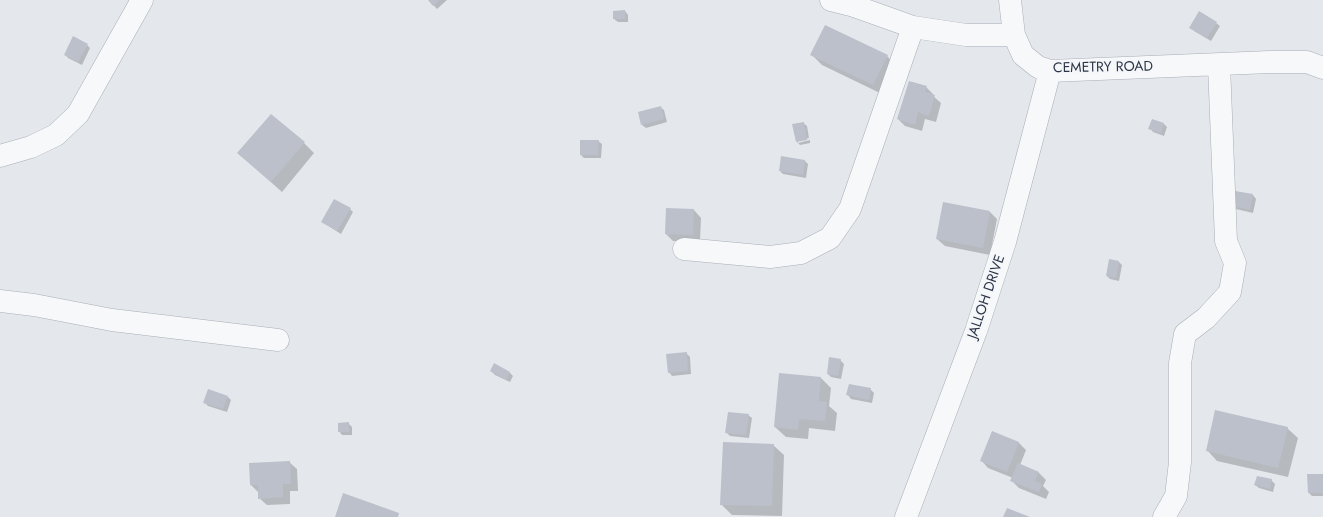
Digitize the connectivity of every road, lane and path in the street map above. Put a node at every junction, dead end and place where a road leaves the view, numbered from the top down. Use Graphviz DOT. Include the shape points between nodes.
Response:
graph roads {
  1 [pos="142,0"];
  2 [pos="831,0"];
  3 [pos="1010,0"];
  4 [pos="913,27"];
  5 [pos="1014,35"];
  6 [pos="1218,65"];
  7 [pos="1323,68"];
  8 [pos="1050,71"];
  9 [pos="0,156"];
  10 [pos="684,248"];
  11 [pos="0,301"];
  12 [pos="278,340"];
  13 [pos="906,517"];
  14 [pos="1164,517"];
  1 -- 9 [label="street" via="78,114 56,135 31,147"];
  2 -- 4 [label="street"];
  3 -- 5 [label="street, CEMETRY ROAD"];
  4 -- 5 [label="street" via="966,35"];
  4 -- 10 [label="street" via="850,209 830,238 801,253 770,257"];
  5 -- 8 [label="street, CEMETRY ROAD" via="1023,55 1038,67"];
  6 -- 7 [label="street, CEMETRY ROAD" via="1307,62"];
  6 -- 8 [label="street, CEMETRY ROAD"];
  6 -- 14 [label="street" via="1226,241 1235,263 1230,292 1206,318 1185,334 1180,363 1180,462 1176,496"];
  8 -- 13 [label="street, JALLOH DRIVE" via="1005,242 976,331"];
  11 -- 12 [label="street" via="112,320"];
}
